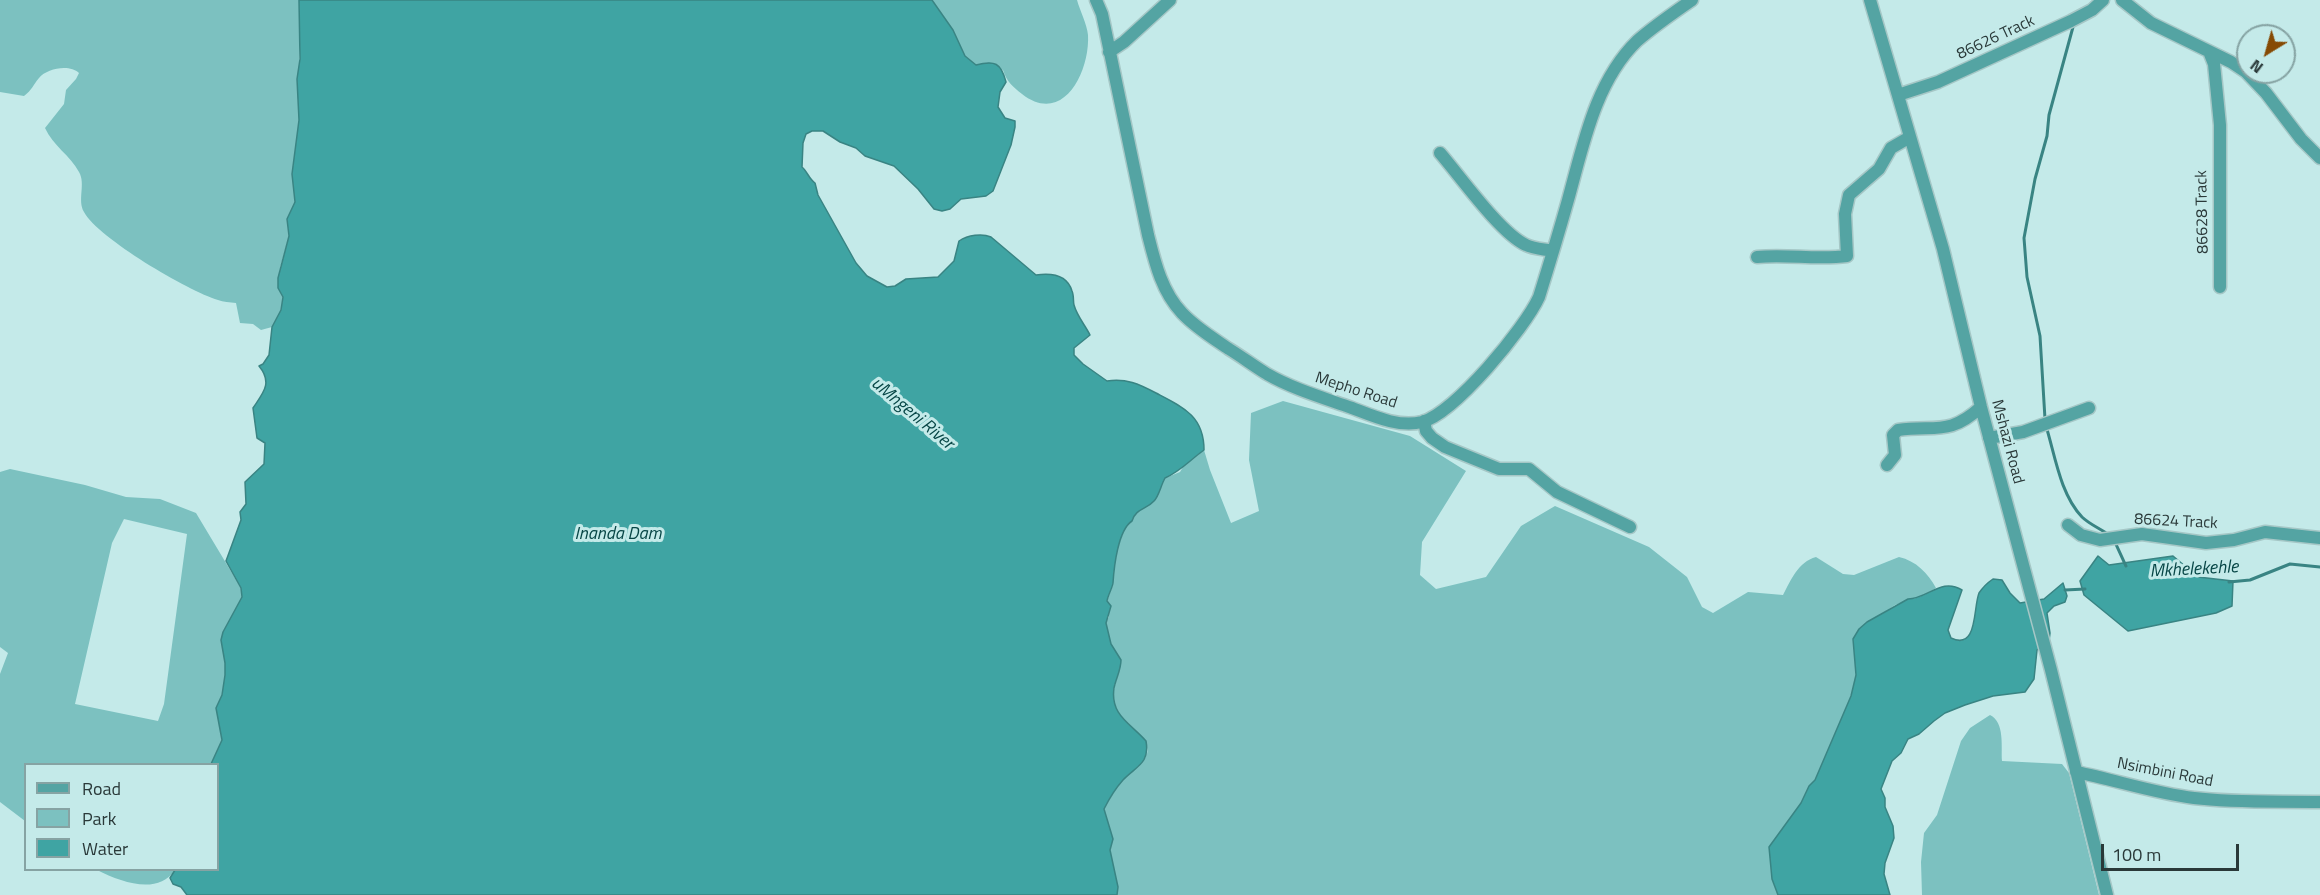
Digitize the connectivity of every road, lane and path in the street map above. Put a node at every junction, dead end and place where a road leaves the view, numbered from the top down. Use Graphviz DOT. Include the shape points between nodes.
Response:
graph roads {
  1 [pos="1096,0"];
  2 [pos="1170,0"];
  3 [pos="1692,0"];
  4 [pos="1870,0"];
  5 [pos="2103,0"];
  6 [pos="2122,0"];
  7 [pos="1109,52"];
  8 [pos="2210,54"];
  9 [pos="1898,95"];
  10 [pos="1910,137"];
  11 [pos="1440,153"];
  12 [pos="2320,158"];
  13 [pos="1553,251"];
  14 [pos="1757,257"];
  15 [pos="2220,287"];
  16 [pos="1981,407"];
  17 [pos="2090,408"];
  18 [pos="1424,421"];
  19 [pos="1989,438"];
  20 [pos="1887,465"];
  21 [pos="2068,525"];
  22 [pos="1630,527"];
  23 [pos="2320,538"];
  24 [pos="2076,772"];
  25 [pos="2320,802"];
  26 [pos="2107,895"];
  1 -- 7 [label="street, Mepho Road"];
  2 -- 7 [label="street"];
  3 -- 13 [label="street, Mepho Road" via="1636,42 1603,90 1582,147"];
  4 -- 9 [label="street, Mshazi Road"];
  5 -- 9 [label="street, 86626 Track" via="2071,21 1938,82"];
  6 -- 8 [label="street" via="2151,23"];
  7 -- 18 [label="street, Mepho Road" via="1156,268 1168,295 1182,313 1206,334 1288,384 1386,420"];
  8 -- 12 [label="street" via="2230,62 2255,80"];
  8 -- 15 [label="street, 86628 Track" via="2216,73 2219,136"];
  9 -- 10 [label="street, Mshazi Road"];
  10 -- 14 [label="street" via="1891,148 1879,169 1850,195 1845,214 1847,256"];
  10 -- 16 [label="street, Mshazi Road" via="1943,249"];
  11 -- 13 [label="street" via="1514,237 1533,248"];
  13 -- 18 [label="street, Mepho Road" via="1539,297 1523,325 1458,399"];
  16 -- 19 [label="street, Mshazi Road"];
  16 -- 20 [label="street" via="1959,425 1898,430 1893,435 1895,455"];
  17 -- 19 [label="street" via="2023,432"];
  18 -- 22 [label="street" via="1426,431 1445,447 1499,469 1529,469 1557,492"];
  19 -- 24 [label="street, Mshazi Road"];
  21 -- 23 [label="street, 86624 Track" via="2081,535 2100,540 2142,534 2206,543 2265,532"];
  24 -- 25 [label="street, Nsimbini Road" via="2193,798"];
  24 -- 26 [label="street, Mshazi Road"];
}
